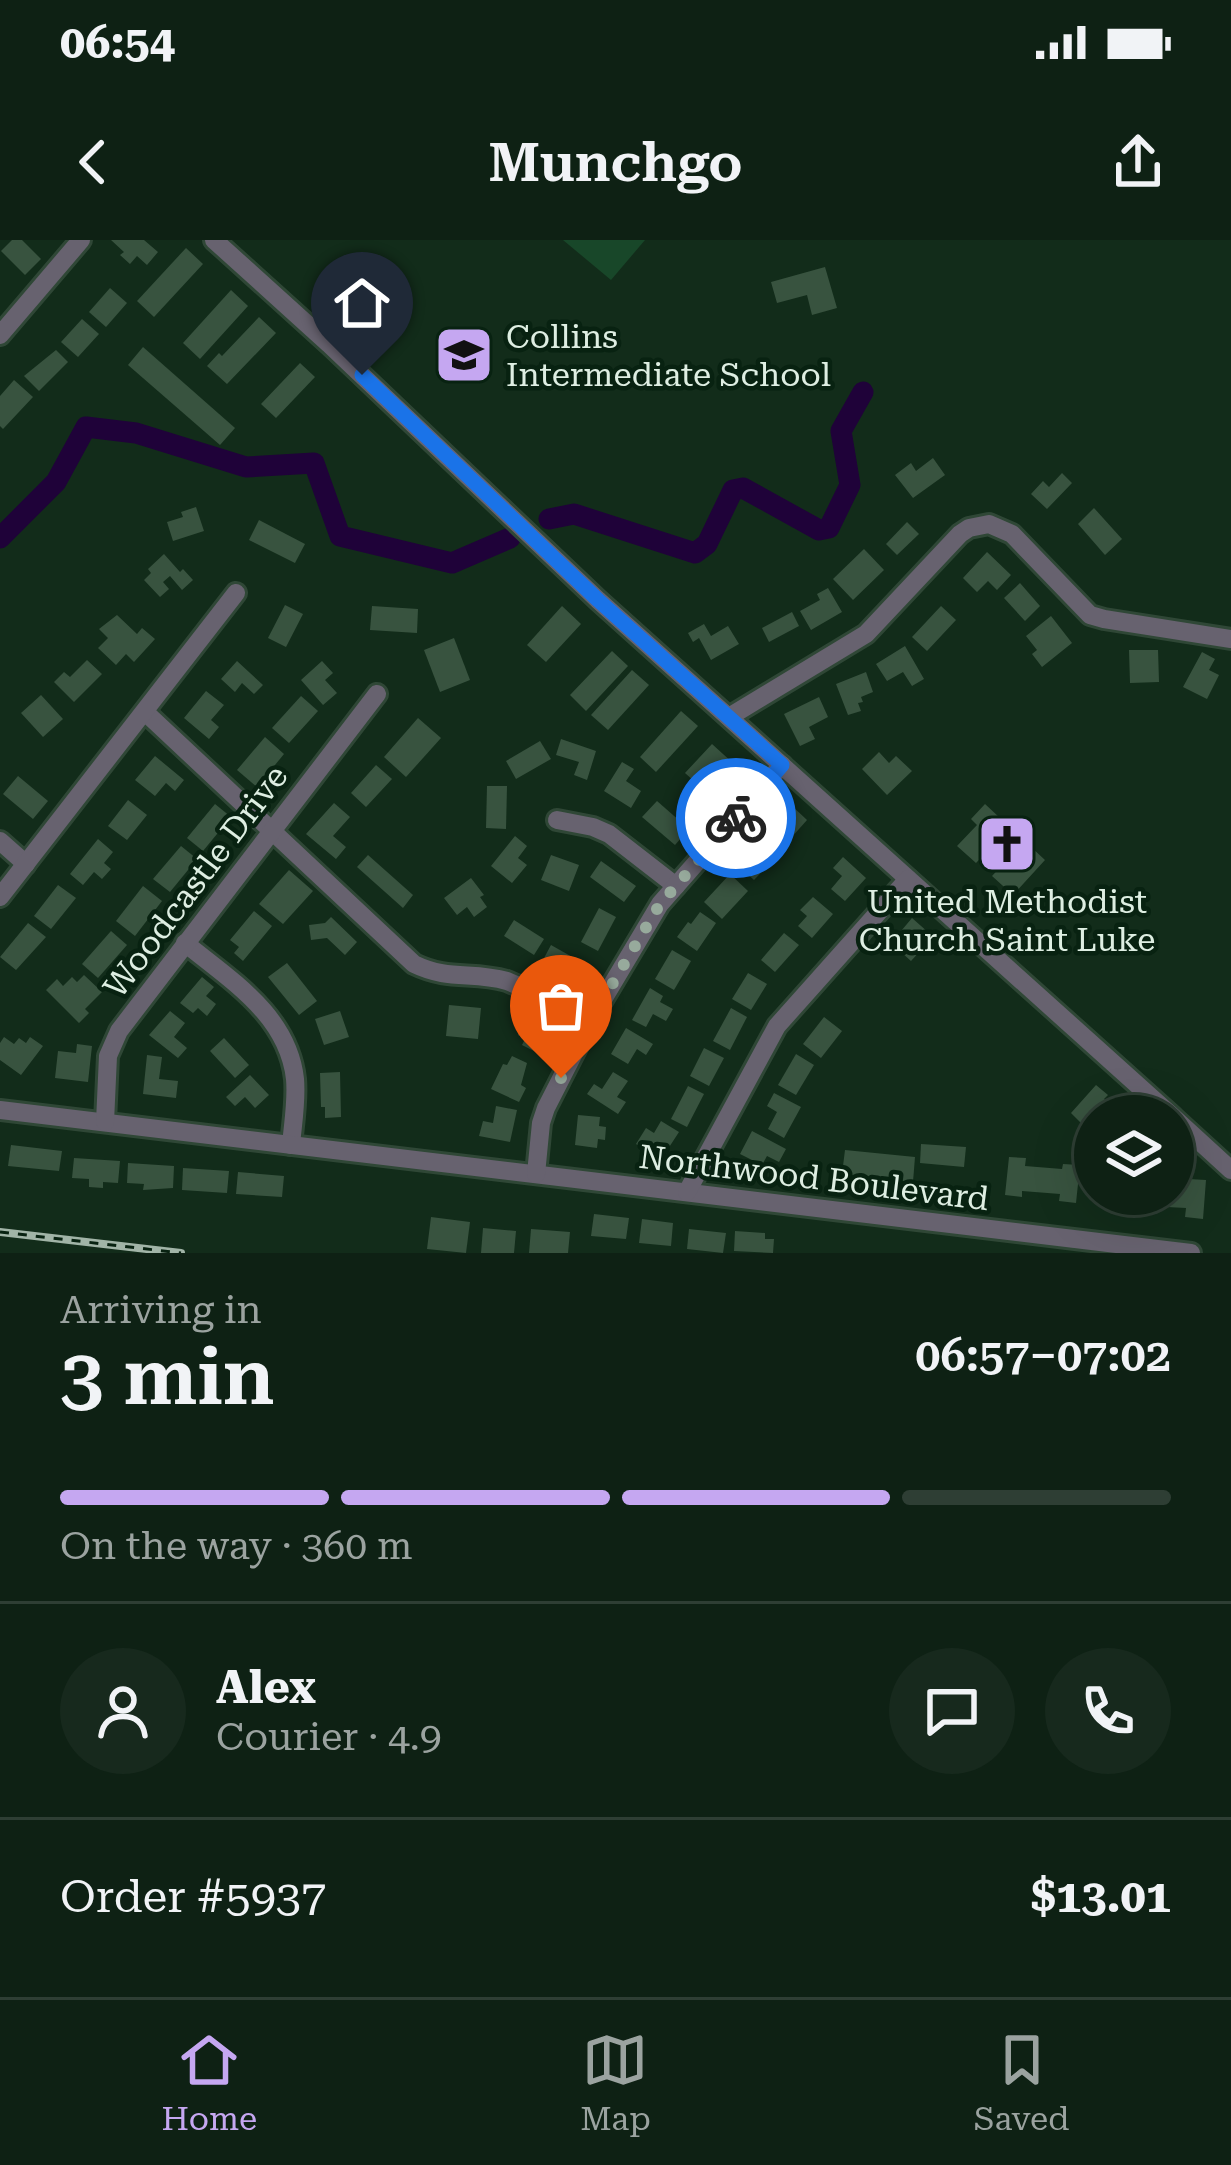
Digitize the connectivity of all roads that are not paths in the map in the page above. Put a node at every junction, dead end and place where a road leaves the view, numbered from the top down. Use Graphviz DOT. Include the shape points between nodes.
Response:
graph roads {
  1 [pos="81,240"];
  2 [pos="214,240"];
  3 [pos="4,321"];
  4 [pos="236,593"];
  5 [pos="1231,639"];
  6 [pos="377,694"];
  7 [pos="145,712"];
  8 [pos="729,717"];
  9 [pos="782,765"];
  10 [pos="557,820"];
  11 [pos="271,830"];
  12 [pos="0,841"];
  13 [pos="26,864"];
  14 [pos="908,878"];
  15 [pos="676,886"];
  16 [pos="0,897"];
  17 [pos="185,943"];
  18 [pos="592,1018"];
  19 [pos="1148,1095"];
  20 [pos="0,1110"];
  21 [pos="105,1122"];
  22 [pos="1194,1136"];
  23 [pos="291,1145"];
  24 [pos="1231,1169"];
  25 [pos="536,1174"];
  26 [pos="686,1192"];
  27 [pos="1191,1253"];
  1 -- 3 [label="street"];
  2 -- 8 [label="street"];
  4 -- 7 [label="street"];
  5 -- 8 [label="street" via="1090,615 1012,533 981,524 960,534 866,634"];
  6 -- 11 [label="street, Woodcastle Drive"];
  7 -- 11 [label="street"];
  7 -- 13 [label="street"];
  8 -- 9 [label="street"];
  9 -- 14 [label="street"];
  9 -- 15 [label="street"];
  10 -- 15 [label="street" via="609,834"];
  11 -- 17 [label="street, Woodcastle Drive"];
  11 -- 18 [label="street" via="414,964 435,974 492,976"];
  12 -- 13 [label="street"];
  13 -- 16 [label="street"];
  14 -- 19 [label="street"];
  14 -- 26 [label="street" via="777,1026"];
  15 -- 18 [label="street"];
  17 -- 21 [label="street, Woodcastle Drive" via="118,1031 108,1056"];
  17 -- 23 [label="street" via="258,1002 279,1031 295,1078"];
  18 -- 25 [label="street" via="546,1108"];
  20 -- 21 [label="street, Northwood Boulevard"];
  21 -- 23 [label="street, Northwood Boulevard"];
  22 -- 24 [label="street"];
  23 -- 25 [label="street, Northwood Boulevard"];
  25 -- 26 [label="street, Northwood Boulevard"];
  26 -- 27 [label="street, Northwood Boulevard"];
}
